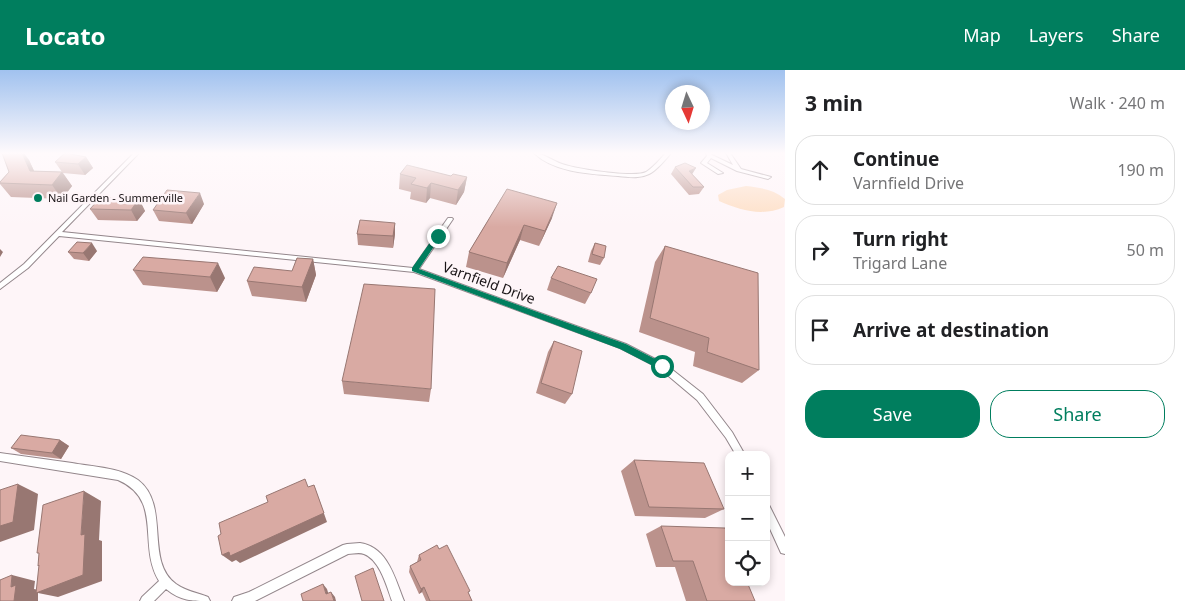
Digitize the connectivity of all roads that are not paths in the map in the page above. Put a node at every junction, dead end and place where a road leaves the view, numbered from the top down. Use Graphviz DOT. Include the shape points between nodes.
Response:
graph roads {
  1 [pos="113,178"];
  2 [pos="450,219"];
  3 [pos="58,234"];
  4 [pos="415,270"];
  5 [pos="0,287"];
  6 [pos="739,451"];
  7 [pos="0,457"];
  8 [pos="770,516"];
  9 [pos="785,548"];
  10 [pos="166,581"];
  11 [pos="146,601"];
  12 [pos="204,601"];
  13 [pos="238,601"];
  14 [pos="398,601"];
  1 -- 3 [label="street"];
  2 -- 4 [label="street"];
  3 -- 4 [label="street, Varnfield Drive"];
  3 -- 5 [label="street" via="18,274"];
  4 -- 6 [label="street, Varnfield Drive" via="623,346 662,366 700,397"];
  7 -- 10 [label="street" via="118,476 134,482 147,500 155,557"];
  8 -- 9 [label="street"];
  10 -- 11 [label="street"];
  10 -- 12 [label="street" via="175,589"];
  13 -- 14 [label="street" via="347,549 359,548 380,560"];
}
